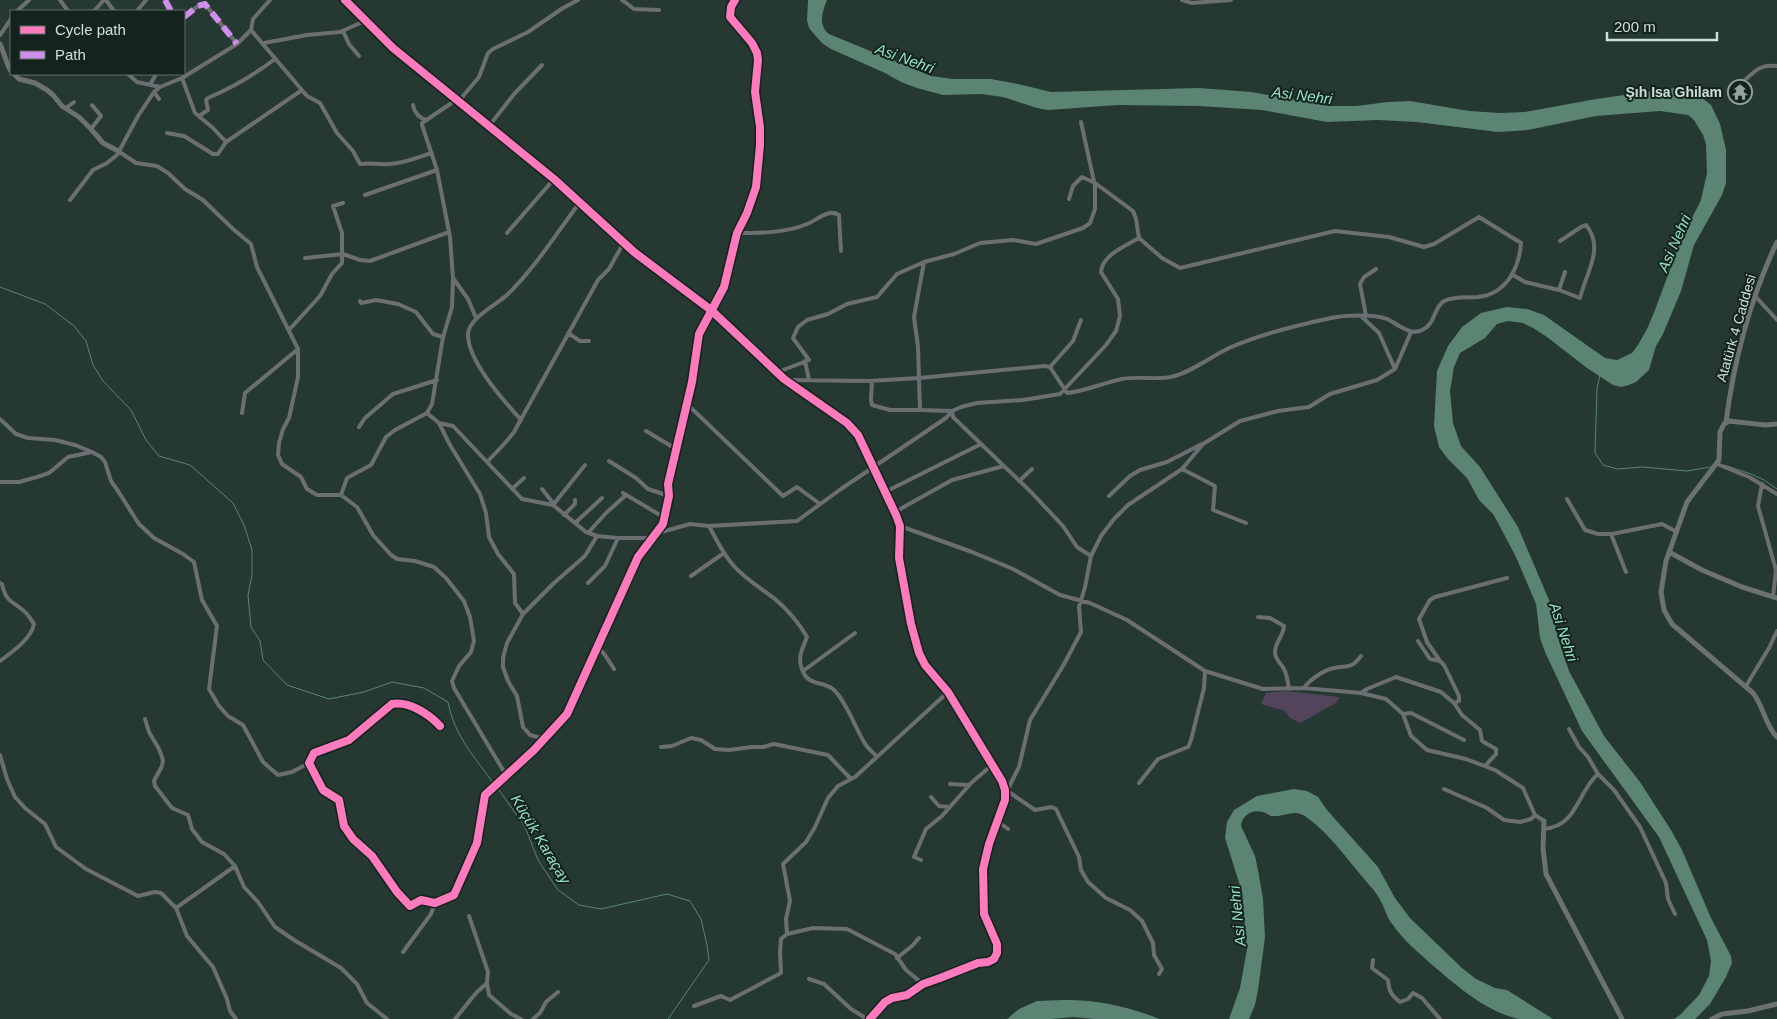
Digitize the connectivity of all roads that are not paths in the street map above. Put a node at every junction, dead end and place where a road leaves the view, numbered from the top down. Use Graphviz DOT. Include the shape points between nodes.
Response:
graph roads {
  1 [pos="29,0"];
  2 [pos="105,0"];
  3 [pos="146,0"];
  4 [pos="270,0"];
  5 [pos="345,0"];
  6 [pos="578,0"];
  7 [pos="622,0"];
  8 [pos="735,0"];
  9 [pos="1182,0"];
  10 [pos="1231,0"];
  11 [pos="1199,1"];
  12 [pos="18,10"];
  13 [pos="95,10"];
  14 [pos="113,10"];
  15 [pos="138,10"];
  16 [pos="659,10"];
  17 [pos="185,16"];
  18 [pos="367,20"];
  19 [pos="10,22"];
  20 [pos="251,30"];
  21 [pos="343,31"];
  22 [pos="0,35"];
  23 [pos="264,43"];
  24 [pos="0,44"];
  25 [pos="237,44"];
  26 [pos="2,52"];
  27 [pos="359,56"];
  28 [pos="275,59"];
  29 [pos="542,65"];
  30 [pos="1777,66"];
  31 [pos="10,70"];
  32 [pos="14,75"];
  33 [pos="129,75"];
  34 [pos="141,76"];
  35 [pos="155,76"];
  36 [pos="182,78"];
  37 [pos="1745,80"];
  38 [pos="140,82"];
  39 [pos="150,85"];
  40 [pos="160,87"];
  41 [pos="302,90"];
  42 [pos="154,92"];
  43 [pos="159,99"];
  44 [pos="457,101"];
  45 [pos="74,102"];
  46 [pos="92,105"];
  47 [pos="414,105"];
  48 [pos="66,108"];
  49 [pos="199,116"];
  50 [pos="426,120"];
  51 [pos="1081,122"];
  52 [pos="489,126"];
  53 [pos="91,129"];
  54 [pos="167,133"];
  55 [pos="226,142"];
  56 [pos="118,151"];
  57 [pos="432,153"];
  58 [pos="437,170"];
  59 [pos="554,179"];
  60 [pos="1094,183"];
  61 [pos="365,195"];
  62 [pos="1069,199"];
  63 [pos="70,200"];
  64 [pos="580,201"];
  65 [pos="343,203"];
  66 [pos="449,232"];
  67 [pos="508,233"];
  68 [pos="737,233"];
  69 [pos="1139,238"];
  70 [pos="1560,241"];
  71 [pos="624,242"];
  72 [pos="1777,242"];
  73 [pos="841,251"];
  74 [pos="342,254"];
  75 [pos="306,258"];
  76 [pos="924,262"];
  77 [pos="1376,269"];
  78 [pos="1565,272"];
  79 [pos="1513,275"];
  80 [pos="453,278"];
  81 [pos="1558,290"];
  82 [pos="1755,296"];
  83 [pos="360,301"];
  84 [pos="711,310"];
  85 [pos="1360,316"];
  86 [pos="1366,316"];
  87 [pos="476,318"];
  88 [pos="1081,320"];
  89 [pos="1777,320"];
  90 [pos="289,330"];
  91 [pos="1411,332"];
  92 [pos="568,334"];
  93 [pos="443,337"];
  94 [pos="589,341"];
  95 [pos="298,349"];
  96 [pos="805,361"];
  97 [pos="1050,367"];
  98 [pos="1395,369"];
  99 [pos="778,372"];
  100 [pos="919,378"];
  101 [pos="437,380"];
  102 [pos="788,380"];
  103 [pos="809,380"];
  104 [pos="872,381"];
  105 [pos="1064,389"];
  106 [pos="687,404"];
  107 [pos="920,410"];
  108 [pos="952,411"];
  109 [pos="242,413"];
  110 [pos="428,413"];
  111 [pos="0,419"];
  112 [pos="521,420"];
  113 [pos="1726,422"];
  114 [pos="439,423"];
  115 [pos="1777,424"];
  116 [pos="359,426"];
  117 [pos="646,431"];
  118 [pos="981,444"];
  119 [pos="1203,444"];
  120 [pos="676,449"];
  121 [pos="92,452"];
  122 [pos="488,461"];
  123 [pos="609,462"];
  124 [pos="585,465"];
  125 [pos="1720,465"];
  126 [pos="1004,466"];
  127 [pos="872,468"];
  128 [pos="1032,469"];
  129 [pos="1182,469"];
  130 [pos="524,478"];
  131 [pos="1019,481"];
  132 [pos="0,482"];
  133 [pos="1762,484"];
  134 [pos="512,489"];
  135 [pos="542,489"];
  136 [pos="885,492"];
  137 [pos="1777,494"];
  138 [pos="341,495"];
  139 [pos="669,496"];
  140 [pos="1109,496"];
  141 [pos="602,498"];
  142 [pos="1567,499"];
  143 [pos="575,500"];
  144 [pos="553,504"];
  145 [pos="820,504"];
  146 [pos="895,512"];
  147 [pos="564,515"];
  148 [pos="665,518"];
  149 [pos="575,523"];
  150 [pos="1246,523"];
  151 [pos="709,526"];
  152 [pos="900,526"];
  153 [pos="1677,532"];
  154 [pos="588,533"];
  155 [pos="658,533"];
  156 [pos="1611,534"];
  157 [pos="597,536"];
  158 [pos="618,538"];
  159 [pos="652,538"];
  160 [pos="1669,552"];
  161 [pos="724,553"];
  162 [pos="1091,556"];
  163 [pos="1626,572"];
  164 [pos="691,576"];
  165 [pos="1507,578"];
  166 [pos="588,582"];
  167 [pos="0,583"];
  168 [pos="1775,597"];
  169 [pos="1080,601"];
  170 [pos="523,614"];
  171 [pos="1258,617"];
  172 [pos="1777,631"];
  173 [pos="856,633"];
  174 [pos="1418,642"];
  175 [pos="597,646"];
  176 [pos="1361,656"];
  177 [pos="0,661"];
  178 [pos="1440,661"];
  179 [pos="614,669"];
  180 [pos="803,671"];
  181 [pos="1205,671"];
  182 [pos="1746,686"];
  183 [pos="1304,688"];
  184 [pos="1289,689"];
  185 [pos="948,692"];
  186 [pos="1361,693"];
  187 [pos="1454,703"];
  188 [pos="1403,714"];
  189 [pos="145,719"];
  190 [pos="440,726"];
  191 [pos="1569,729"];
  192 [pos="1777,737"];
  193 [pos="545,739"];
  194 [pos="1464,740"];
  195 [pos="661,747"];
  196 [pos="0,756"];
  197 [pos="877,757"];
  198 [pos="309,763"];
  199 [pos="992,764"];
  200 [pos="1485,766"];
  201 [pos="2,770"];
  202 [pos="1598,774"];
  203 [pos="504,776"];
  204 [pos="850,779"];
  205 [pos="1138,783"];
  206 [pos="950,784"];
  207 [pos="969,785"];
  208 [pos="1444,789"];
  209 [pos="1006,790"];
  210 [pos="932,797"];
  211 [pos="949,807"];
  212 [pos="1535,815"];
  213 [pos="997,821"];
  214 [pos="1544,821"];
  215 [pos="480,823"];
  216 [pos="1008,829"];
  217 [pos="1544,829"];
  218 [pos="921,860"];
  219 [pos="234,866"];
  220 [pos="435,903"];
  221 [pos="176,908"];
  222 [pos="1675,914"];
  223 [pos="469,916"];
  224 [pos="787,934"];
  225 [pos="919,938"];
  226 [pos="403,952"];
  227 [pos="898,958"];
  228 [pos="1373,960"];
  229 [pos="1159,974"];
  230 [pos="809,979"];
  231 [pos="487,983"];
  232 [pos="923,984"];
  233 [pos="558,992"];
  234 [pos="1777,1004"];
  235 [pos="694,1006"];
  236 [pos="236,1019"];
  237 [pos="387,1019"];
  238 [pos="455,1019"];
  239 [pos="521,1019"];
  240 [pos="533,1019"];
  241 [pos="868,1019"];
  242 [pos="1440,1019"];
  243 [pos="1622,1019"];
  244 [pos="1712,1019"];
  1 -- 12 [label="street"];
  2 -- 13 [label="street"];
  2 -- 14 [label="street"];
  3 -- 15 [label="street"];
  4 -- 20 [label="street" via="254,19"];
  5 -- 18 [label="street"];
  6 -- 44 [label="street" via="528,32 493,48 479,77"];
  7 -- 16 [label="street" via="634,9"];
  8 -- 68 [label="street" via="730,17 757,53 756,92 760,127 756,187"];
  9 -- 11 [label="street"];
  10 -- 11 [label="street"];
  17 -- 25 [label="street" via="204,4"];
  18 -- 21 [label="street"];
  18 -- 44 [label="street" via="393,48"];
  19 -- 22 [label="street"];
  20 -- 23 [label="street"];
  20 -- 25 [label="street"];
  21 -- 23 [label="street"];
  21 -- 27 [label="street"];
  23 -- 28 [label="street"];
  24 -- 26 [label="street"];
  25 -- 36 [label="street"];
  26 -- 31 [label="street"];
  28 -- 41 [label="street"];
  28 -- 49 [label="street" via="256,74 208,98 208,110"];
  29 -- 52 [label="street"];
  30 -- 37 [label="street" via="1767,65"];
  32 -- 48 [label="street" via="47,90"];
  33 -- 38 [label="street"];
  34 -- 38 [label="street"];
  35 -- 39 [label="street"];
  36 -- 40 [label="street"];
  36 -- 49 [label="street"];
  38 -- 39 [label="street"];
  39 -- 40 [label="street"];
  40 -- 42 [label="street"];
  41 -- 55 [label="street"];
  41 -- 57 [label="street" via="320,103 360,164 400,163"];
  42 -- 43 [label="street"];
  42 -- 56 [label="street"];
  44 -- 50 [label="street"];
  44 -- 52 [label="street"];
  45 -- 48 [label="street"];
  46 -- 53 [label="street" via="101,116"];
  47 -- 50 [label="street" via="414,111"];
  48 -- 53 [label="street"];
  49 -- 55 [label="street"];
  50 -- 57 [label="street" via="422,125"];
  51 -- 60 [label="street"];
  52 -- 59 [label="street"];
  53 -- 56 [label="street" via="103,143"];
  54 -- 55 [label="street" via="184,136 213,154 218,154"];
  56 -- 63 [label="street" via="107,163 93,170"];
  56 -- 90 [label="street" via="136,163 157,166 203,200 251,244 257,267"];
  57 -- 58 [label="street"];
  58 -- 61 [label="street"];
  58 -- 66 [label="street"];
  59 -- 64 [label="street"];
  59 -- 67 [label="street"];
  60 -- 62 [label="street" via="1082,177 1073,186"];
  60 -- 69 [label="street" via="1133,211"];
  60 -- 76 [label="street" via="1095,209 1092,221 1083,228 1036,244 1013,240 980,244"];
  64 -- 71 [label="street"];
  64 -- 87 [label="street" via="528,272 507,295"];
  65 -- 74 [label="street" via="333,206 342,232"];
  66 -- 74 [label="street" via="370,261"];
  66 -- 80 [label="street"];
  68 -- 73 [label="street" via="797,228 834,212 839,215"];
  68 -- 84 [label="street" via="724,287"];
  69 -- 79 [label="street" via="1162,258 1180,268 1335,232 1389,237 1424,247 1479,218 1521,243"];
  69 -- 105 [label="street" via="1118,250 1102,267 1118,299 1120,316 1116,331"];
  70 -- 81 [label="street" via="1586,225 1593,233 1595,250 1580,298"];
  71 -- 84 [label="street"];
  71 -- 92 [label="street"];
  72 -- 82 [label="street, Atatürk 4 Caddesi"];
  74 -- 75 [label="street"];
  74 -- 90 [label="street" via="342,263 320,296"];
  76 -- 96 [label="street" via="897,274 877,298 847,304 802,323 793,338 810,360"];
  76 -- 100 [label="street" via="914,317"];
  77 -- 86 [label="street" via="1360,284"];
  78 -- 81 [label="street"];
  79 -- 81 [label="street" via="1525,282"];
  79 -- 91 [label="street" via="1495,292 1444,301 1429,325"];
  80 -- 87 [label="street" via="468,299"];
  80 -- 93 [label="street" via="452,307"];
  82 -- 89 [label="street"];
  82 -- 113 [label="street, Atatürk 4 Caddesi" via="1735,362"];
  83 -- 93 [label="street" via="364,304 376,300 398,304 416,312 433,334"];
  84 -- 99 [label="street"];
  84 -- 106 [label="street" via="699,334"];
  85 -- 86 [label="street"];
  85 -- 98 [label="street" via="1379,333"];
  85 -- 105 [label="street" via="1333,317 1252,339 1172,377 1123,379 1067,393"];
  86 -- 91 [label="street" via="1386,318"];
  87 -- 112 [label="street" via="468,333 472,354 498,394"];
  88 -- 97 [label="street" via="1073,341"];
  90 -- 95 [label="street"];
  91 -- 98 [label="street"];
  92 -- 94 [label="street" via="580,341"];
  92 -- 112 [label="street"];
  93 -- 101 [label="street"];
  95 -- 109 [label="street" via="245,393"];
  95 -- 138 [label="street" via="298,377 278,455 282,464 301,477 307,489 316,495"];
  96 -- 99 [label="street"];
  96 -- 103 [label="street"];
  97 -- 100 [label="street"];
  97 -- 105 [label="street"];
  98 -- 119 [label="street" via="1377,380 1330,394 1309,407 1240,420"];
  99 -- 102 [label="street"];
  100 -- 104 [label="street"];
  100 -- 107 [label="street"];
  101 -- 110 [label="street"];
  101 -- 116 [label="street" via="393,394"];
  102 -- 103 [label="street"];
  102 -- 127 [label="street" via="847,423 858,435"];
  103 -- 104 [label="street"];
  104 -- 107 [label="street" via="872,405 890,410"];
  105 -- 108 [label="street" via="1060,394 977,403"];
  106 -- 120 [label="street"];
  106 -- 145 [label="street" via="783,496 797,487"];
  107 -- 108 [label="street"];
  108 -- 118 [label="street" via="953,417"];
  108 -- 127 [label="street"];
  110 -- 114 [label="street"];
  110 -- 138 [label="street" via="386,437 371,465 347,478"];
  111 -- 121 [label="street" via="16,434 55,440"];
  112 -- 122 [label="street"];
  113 -- 115 [label="street"];
  113 -- 125 [label="street, Atatürk 4 Caddesi" via="1720,432"];
  114 -- 122 [label="street" via="453,426"];
  114 -- 170 [label="street" via="480,494 490,536 498,554 514,574 515,603"];
  117 -- 120 [label="street"];
  118 -- 126 [label="street"];
  118 -- 136 [label="street"];
  119 -- 129 [label="street"];
  119 -- 140 [label="street" via="1168,462 1140,470"];
  120 -- 139 [label="street" via="668,484"];
  121 -- 132 [label="street" via="68,457 49,473 37,477 19,482"];
  121 -- 198 [label="street" via="105,462 111,481 140,524 154,538 194,562 202,600 217,626 208,689 219,706 243,725 263,762 278,775"];
  122 -- 134 [label="street"];
  123 -- 139 [label="street" via="648,489"];
  124 -- 144 [label="street"];
  125 -- 133 [label="street"];
  125 -- 153 [label="street" via="1691,494"];
  126 -- 131 [label="street"];
  126 -- 146 [label="street" via="952,480"];
  127 -- 136 [label="street"];
  127 -- 145 [label="street"];
  128 -- 131 [label="street"];
  129 -- 150 [label="street" via="1215,486 1213,510"];
  129 -- 162 [label="street" via="1128,505 1105,529"];
  130 -- 134 [label="street"];
  131 -- 162 [label="street" via="1063,526 1077,547"];
  133 -- 137 [label="street"];
  133 -- 168 [label="street" via="1758,506 1776,570"];
  134 -- 144 [label="street" via="522,499"];
  135 -- 144 [label="street"];
  136 -- 146 [label="street"];
  138 -- 203 [label="street" via="357,507 373,535 391,555 434,567 464,601 474,641 452,681"];
  139 -- 148 [label="street"];
  141 -- 149 [label="street"];
  142 -- 156 [label="street" via="1586,530"];
  143 -- 147 [label="street"];
  144 -- 147 [label="street"];
  145 -- 151 [label="street" via="797,521"];
  146 -- 152 [label="street"];
  147 -- 149 [label="street"];
  148 -- 154 [label="street" via="624,494"];
  148 -- 155 [label="street"];
  149 -- 154 [label="street"];
  151 -- 155 [label="street" via="690,524"];
  151 -- 161 [label="street"];
  152 -- 169 [label="street" via="1013,568 1060,595"];
  152 -- 185 [label="street" via="899,558 919,653"];
  153 -- 156 [label="street" via="1662,524"];
  153 -- 160 [label="street"];
  154 -- 157 [label="street"];
  155 -- 159 [label="street"];
  156 -- 163 [label="street"];
  157 -- 158 [label="street"];
  157 -- 170 [label="street" via="585,556"];
  158 -- 159 [label="street"];
  158 -- 166 [label="street" via="605,566"];
  159 -- 175 [label="street" via="638,557"];
  160 -- 168 [label="street" via="1742,587"];
  160 -- 182 [label="street" via="1661,592 1667,617 1679,631"];
  161 -- 164 [label="street"];
  161 -- 180 [label="street" via="802,628 808,638 800,652"];
  162 -- 169 [label="street"];
  165 -- 178 [label="street" via="1430,600 1420,616 1420,623 1430,648"];
  167 -- 177 [label="street" via="9,601 25,612 34,624 16,650"];
  169 -- 181 [label="street" via="1127,620"];
  169 -- 209 [label="street" via="1081,632 1030,720 1019,767"];
  170 -- 193 [label="street" via="507,643 503,667 517,696 523,727 530,735"];
  171 -- 184 [label="street" via="1270,618 1284,626 1275,654 1285,671"];
  172 -- 182 [label="street"];
  173 -- 180 [label="street"];
  174 -- 178 [label="street" via="1430,659"];
  175 -- 179 [label="street"];
  175 -- 193 [label="street" via="567,714"];
  176 -- 183 [label="street" via="1352,666 1330,670"];
  178 -- 187 [label="street" via="1459,696 1459,701"];
  180 -- 197 [label="street" via="811,681 833,689 841,698 866,745"];
  181 -- 184 [label="street" via="1263,689"];
  181 -- 205 [label="street" via="1192,740 1188,746 1158,759"];
  182 -- 192 [label="street" via="1756,696 1764,719"];
  183 -- 184 [label="street"];
  183 -- 186 [label="street"];
  185 -- 197 [label="street"];
  185 -- 199 [label="street"];
  186 -- 187 [label="street" via="1396,676 1441,692"];
  186 -- 188 [label="street" via="1386,699"];
  187 -- 200 [label="street" via="1462,715 1480,730 1482,741 1496,749 1496,754"];
  188 -- 194 [label="street" via="1411,713"];
  188 -- 200 [label="street" via="1411,736 1427,750"];
  189 -- 219 [label="street" via="162,760 155,786 172,808 188,815 192,829 202,842 224,854"];
  190 -- 198 [label="street" via="412,706 392,704 349,740 314,753"];
  191 -- 202 [label="street"];
  193 -- 203 [label="street"];
  195 -- 204 [label="street" via="691,738 715,749 774,744 828,755"];
  196 -- 201 [label="street"];
  197 -- 204 [label="street"];
  198 -- 220 [label="street" via="323,790 339,800 344,826 372,856 397,892 410,906 421,900"];
  199 -- 207 [label="street"];
  199 -- 209 [label="street"];
  200 -- 212 [label="street" via="1523,788"];
  201 -- 221 [label="street" via="15,797 45,824 56,847 86,869 138,896 161,893"];
  202 -- 217 [label="street" via="1565,821"];
  202 -- 222 [label="street" via="1614,790 1640,827 1666,883 1668,899"];
  203 -- 215 [label="street" via="485,795"];
  204 -- 224 [label="street" via="838,786 828,798 806,842 783,864 790,901"];
  206 -- 207 [label="street"];
  207 -- 211 [label="street"];
  208 -- 212 [label="street" via="1488,808 1504,820 1520,822"];
  209 -- 213 [label="street"];
  209 -- 229 [label="street" via="1035,810 1056,809 1088,882 1142,921 1162,969"];
  210 -- 211 [label="street" via="939,806"];
  211 -- 218 [label="street" via="926,829 914,857"];
  212 -- 214 [label="street"];
  213 -- 216 [label="street"];
  213 -- 232 [label="street" via="983,869 982,901 997,953 988,962"];
  214 -- 217 [label="street"];
  215 -- 220 [label="street" via="477,843 454,895"];
  217 -- 243 [label="street" via="1546,874"];
  219 -- 221 [label="street"];
  219 -- 237 [label="street" via="244,887 275,927 341,968 367,1003"];
  220 -- 226 [label="street" via="431,914"];
  221 -- 236 [label="street" via="187,936 213,967"];
  223 -- 231 [label="street" via="488,972"];
  224 -- 227 [label="street" via="813,928 847,929"];
  224 -- 235 [label="street" via="781,939 781,973 730,1000 721,996"];
  225 -- 227 [label="street"];
  227 -- 232 [label="street" via="906,970"];
  228 -- 242 [label="street" via="1372,968 1388,980 1392,996 1400,1002 1413,993 1422,998"];
  230 -- 241 [label="street" via="824,984 851,1009"];
  231 -- 238 [label="street"];
  231 -- 239 [label="street" via="489,995"];
  232 -- 241 [label="street" via="907,995 885,1002"];
  233 -- 240 [label="street"];
  234 -- 244 [label="street" via="1722,1014"];
}
